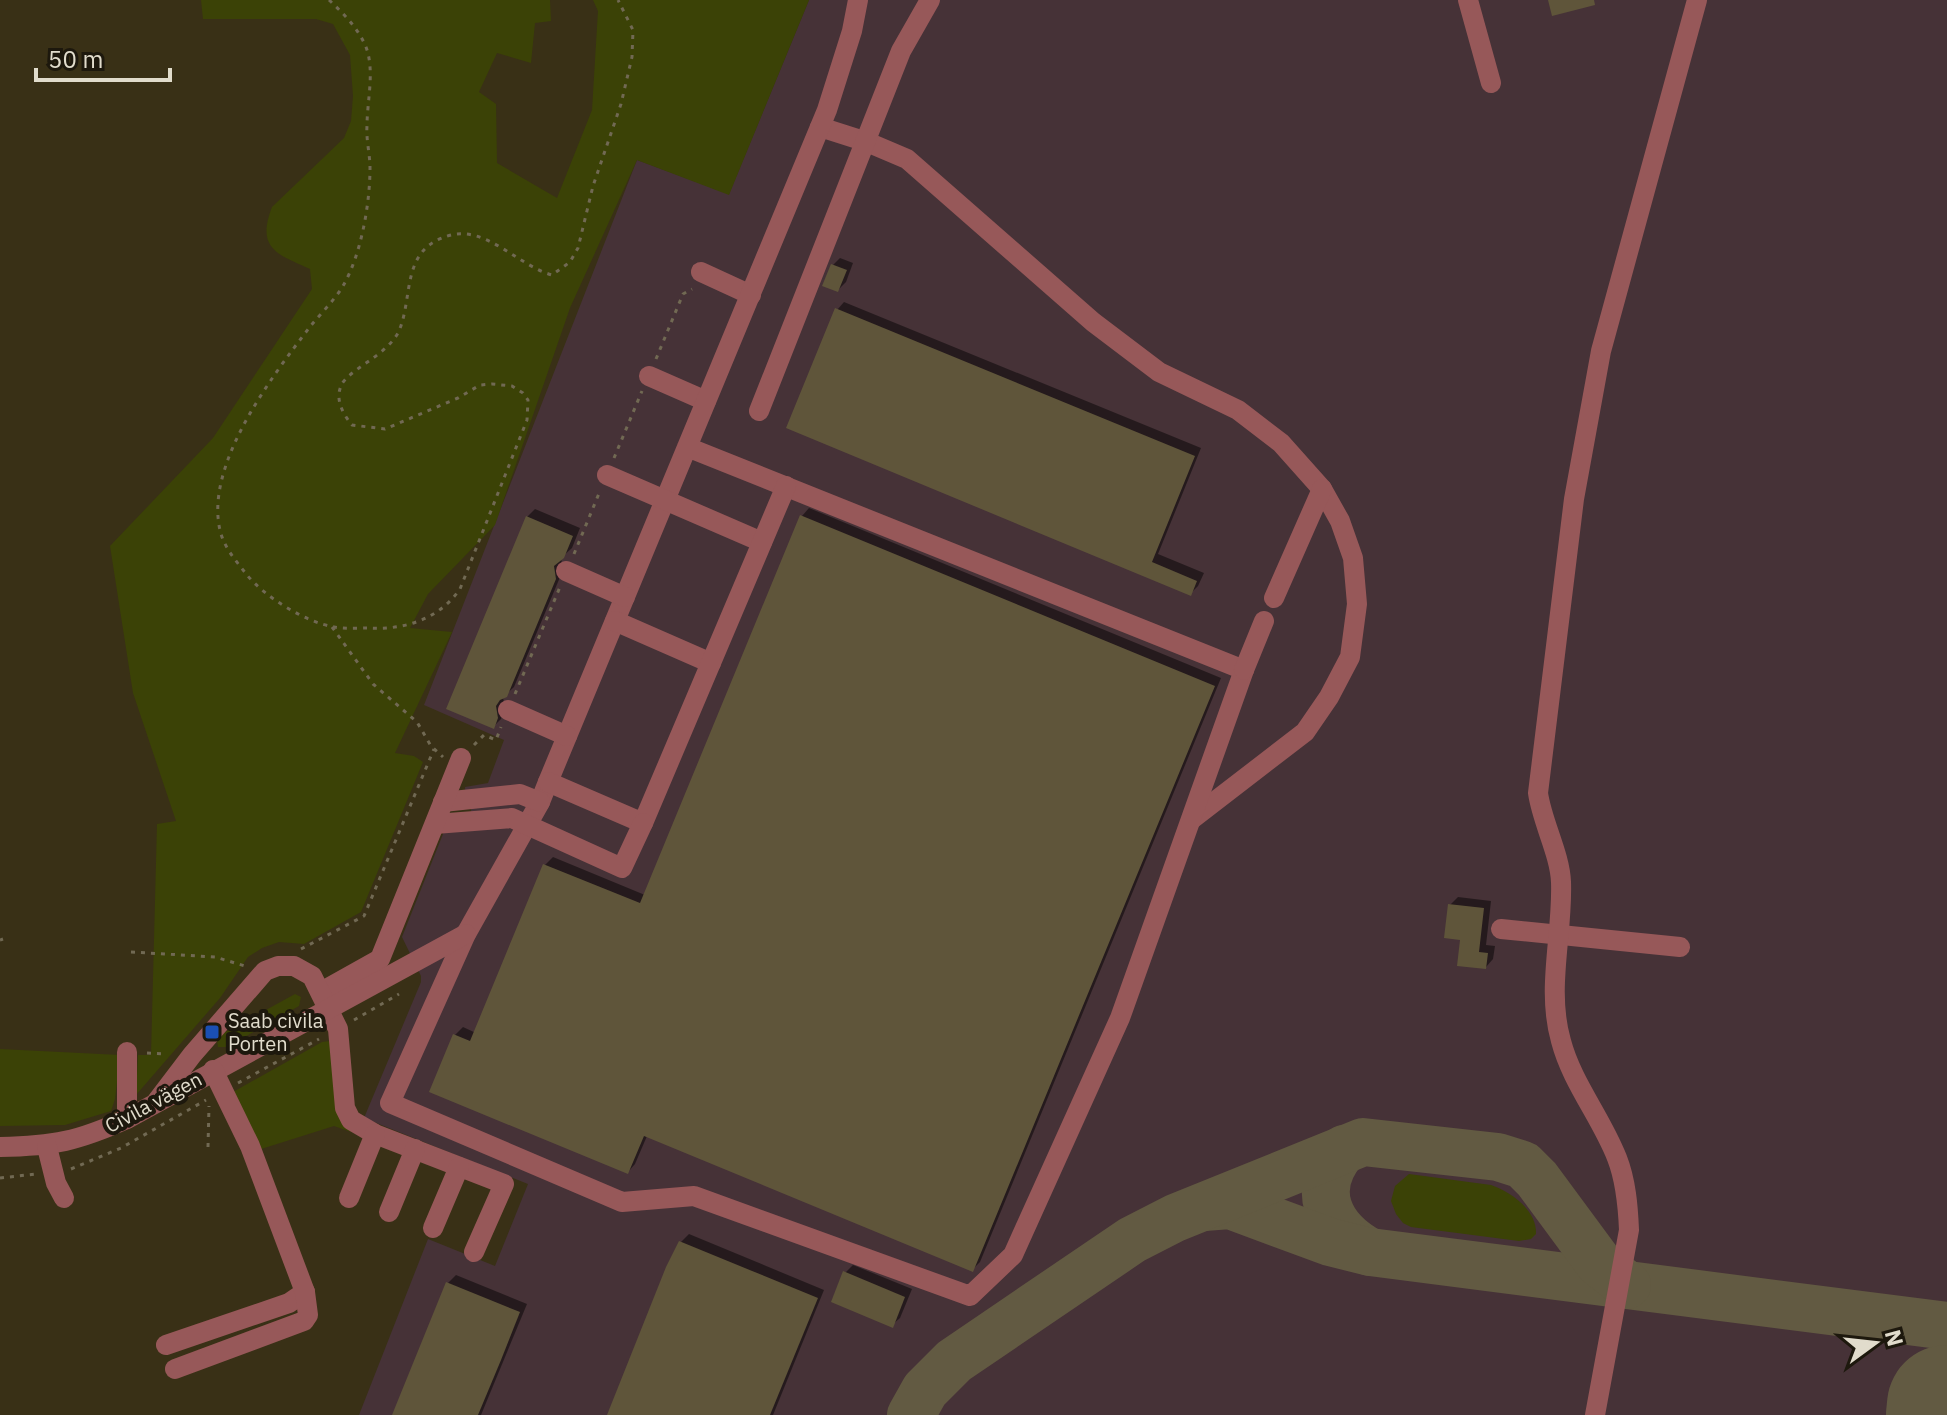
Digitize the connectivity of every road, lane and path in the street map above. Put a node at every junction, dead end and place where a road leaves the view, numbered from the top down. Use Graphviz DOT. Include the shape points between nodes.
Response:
graph roads {
  1 [pos="329,0"];
  2 [pos="618,0"];
  3 [pos="858,0"];
  4 [pos="930,0"];
  5 [pos="1468,0"];
  6 [pos="1697,0"];
  7 [pos="1491,83"];
  8 [pos="820,127"];
  9 [pos="867,142"];
  10 [pos="707,275"];
  11 [pos="751,295"];
  12 [pos="649,376"];
  13 [pos="706,401"];
  14 [pos="759,411"];
  15 [pos="687,447"];
  16 [pos="607,475"];
  17 [pos="786,486"];
  18 [pos="1322,489"];
  19 [pos="665,501"];
  20 [pos="762,542"];
  21 [pos="566,571"];
  22 [pos="625,597"];
  23 [pos="1274,598"];
  24 [pos="615,621"];
  25 [pos="1264,621"];
  26 [pos="332,627"];
  27 [pos="711,663"];
  28 [pos="1244,670"];
  29 [pos="508,710"];
  30 [pos="567,736"];
  31 [pos="434,749"];
  32 [pos="459,763"];
  33 [pos="548,782"];
  34 [pos="443,802"];
  35 [pos="540,802"];
  36 [pos="1192,819"];
  37 [pos="643,823"];
  38 [pos="435,824"];
  39 [pos="528,824"];
  40 [pos="1501,929"];
  41 [pos="466,934"];
  42 [pos="1559,934"];
  43 [pos="1680,947"];
  44 [pos="300,950"];
  45 [pos="131,952"];
  46 [pos="247,968"];
  47 [pos="325,1000"];
  48 [pos="127,1052"];
  49 [pos="192,1055"];
  50 [pos="213,1070"];
  51 [pos="209,1098"];
  52 [pos="157,1101"];
  53 [pos="127,1119"];
  54 [pos="375,1134"];
  55 [pos="0,1147"];
  56 [pos="47,1147"];
  57 [pos="208,1147"];
  58 [pos="415,1149"];
  59 [pos="459,1167"];
  60 [pos="64,1198"];
  61 [pos="349,1198"];
  62 [pos="389,1212"];
  63 [pos="433,1228"];
  64 [pos="474,1252"];
  65 [pos="305,1292"];
  66 [pos="166,1345"];
  67 [pos="175,1369"];
  68 [pos="1595,1415"];
  1 -- 26 [label="path" via="360,34 370,67 370,169 359,249 343,286 269,380 235,443 225,469 219,518 231,555 259,589"];
  2 -- 26 [label="path" via="633,30 632,57 570,262 552,275 479,237 462,234 439,240 413,265 398,331 341,386 339,402 352,425 373,429 385,429 480,385 512,386 528,400 527,420 460,589 423,621 394,629"];
  3 -- 8 [label="street"];
  4 -- 9 [label="street" via="901,51"];
  5 -- 7 [label="street"];
  6 -- 42 [label="street" via="1601,351 1574,499 1538,793 1561,877"];
  8 -- 9 [label="street"];
  8 -- 11 [label="street"];
  9 -- 14 [label="street"];
  9 -- 18 [label="street" via="907,159 1093,322 1159,372 1238,410 1281,443"];
  10 -- 11 [label="street"];
  10 -- 12 [label="path" via="683,294"];
  11 -- 13 [label="street"];
  12 -- 13 [label="street"];
  12 -- 16 [label="path"];
  13 -- 15 [label="street"];
  15 -- 17 [label="street"];
  15 -- 19 [label="street"];
  16 -- 19 [label="street"];
  16 -- 21 [label="path"];
  17 -- 20 [label="street"];
  17 -- 28 [label="street"];
  18 -- 23 [label="street"];
  18 -- 36 [label="street" via="1353,558 1357,604 1350,657 1305,732"];
  19 -- 20 [label="street"];
  19 -- 22 [label="street"];
  20 -- 27 [label="street"];
  21 -- 22 [label="street"];
  21 -- 29 [label="path"];
  22 -- 24 [label="street"];
  24 -- 27 [label="street"];
  24 -- 30 [label="street"];
  25 -- 28 [label="street"];
  26 -- 31 [label="path" via="373,684 417,722"];
  27 -- 37 [label="street"];
  28 -- 36 [label="street"];
  29 -- 30 [label="street"];
  29 -- 32 [label="path" via="496,740 484,735"];
  30 -- 33 [label="street"];
  31 -- 32 [label="path"];
  31 -- 44 [label="path" via="364,916"];
  32 -- 34 [label="street"];
  33 -- 35 [label="street"];
  33 -- 37 [label="street"];
  34 -- 35 [label="street" via="520,794"];
  34 -- 38 [label="street"];
  35 -- 39 [label="street"];
  36 -- 41 [label="street" via="1120,1018 1013,1255 970,1296 694,1196 622,1202 390,1103"];
  37 -- 39 [label="street" via="622,868"];
  38 -- 39 [label="street" via="512,818"];
  38 -- 47 [label="street" via="380,959"];
  39 -- 41 [label="street"];
  40 -- 42 [label="street"];
  41 -- 47 [label="street, Civila vägen"];
  42 -- 43 [label="street"];
  42 -- 68 [label="street" via="1555,999 1560,1040 1617,1158 1628,1199 1629,1230"];
  45 -- 46 [label="path" via="215,957"];
  47 -- 49 [label="street" via="312,976 294,966 265,971"];
  47 -- 50 [label="street, Civila vägen"];
  47 -- 54 [label="street" via="338,1029 345,1108 351,1120"];
  48 -- 49 [label="path"];
  48 -- 53 [label="street"];
  49 -- 52 [label="street"];
  50 -- 52 [label="street, Civila vägen"];
  50 -- 65 [label="street" via="250,1146"];
  51 -- 57 [label="path"];
  52 -- 53 [label="street, Civila vägen"];
  53 -- 56 [label="street, Civila vägen"];
  54 -- 58 [label="street"];
  54 -- 61 [label="street"];
  55 -- 56 [label="street, Civila vägen"];
  56 -- 60 [label="street"];
  58 -- 59 [label="street"];
  58 -- 62 [label="street"];
  59 -- 63 [label="street"];
  59 -- 64 [label="street" via="504,1184"];
  65 -- 66 [label="street" via="289,1303"];
  65 -- 67 [label="street" via="304,1321"];
}
